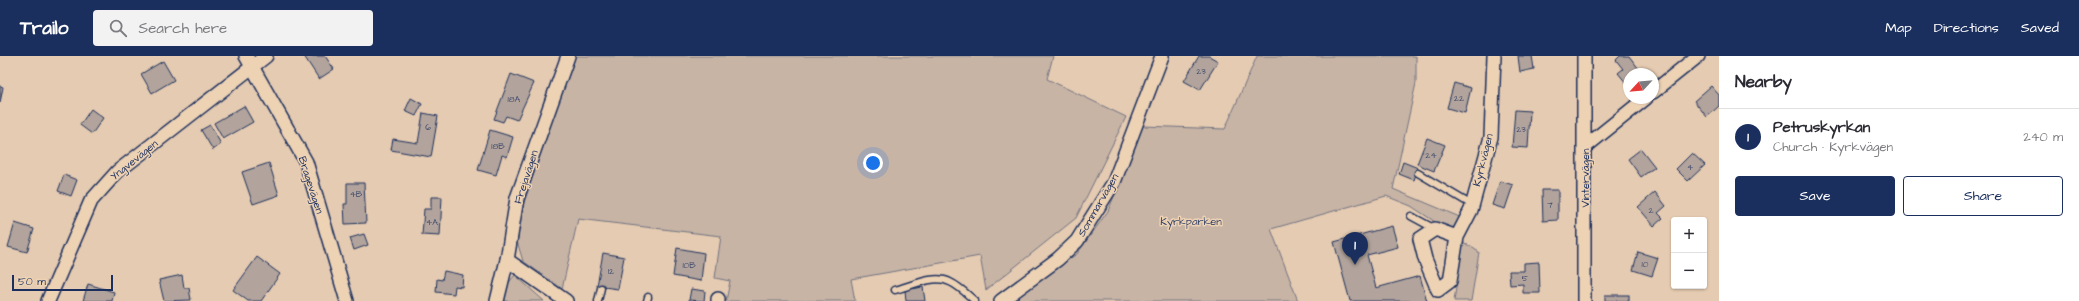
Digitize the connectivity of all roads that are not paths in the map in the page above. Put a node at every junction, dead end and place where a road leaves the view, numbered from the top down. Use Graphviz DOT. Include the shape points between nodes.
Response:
graph roads {
  1 [pos="266,56"];
  2 [pos="568,56"];
  3 [pos="1162,56"];
  4 [pos="1494,56"];
  5 [pos="1584,56"];
  6 [pos="1698,56"];
  7 [pos="250,61"];
  8 [pos="1659,87"];
  9 [pos="1639,104"];
  10 [pos="1585,147"];
  11 [pos="1418,173"];
  12 [pos="1472,205"];
  13 [pos="1411,216"];
  14 [pos="1435,228"];
  15 [pos="1457,237"];
  16 [pos="507,260"];
  17 [pos="601,288"];
  18 [pos="895,290"];
  19 [pos="48,301"];
  20 [pos="347,301"];
  21 [pos="497,301"];
  22 [pos="566,301"];
  23 [pos="598,301"];
  24 [pos="976,301"];
  25 [pos="1001,301"];
  26 [pos="1584,301"];
  1 -- 7 [label="street, Yngvevägen"];
  2 -- 16 [label="street, Frejavägen" via="517,198"];
  3 -- 25 [label="street, Sommarvägen" via="1114,182 1078,241"];
  4 -- 12 [label="street, Kyrkvägen" via="1491,137"];
  5 -- 10 [label="street, Vintervägen"];
  6 -- 8 [label="street"];
  7 -- 19 [label="street, Yngvevägen" via="117,172 92,200"];
  7 -- 20 [label="street, Bragevägen" via="306,162"];
  9 -- 10 [label="street"];
  10 -- 26 [label="street, Vintervägen"];
  11 -- 12 [label="lane"];
  12 -- 15 [label="street, Kyrkvägen"];
  13 -- 14 [label="lane"];
  14 -- 15 [label="street"];
  14 -- 15 [label="street, Kyrkvägen" via="1420,239 1438,290 1450,281"];
  16 -- 21 [label="street, Frejavägen"];
  16 -- 22 [label="street"];
  17 -- 23 [label="lane"];
  18 -- 24 [label="lane" via="942,279 951,282"];
}
